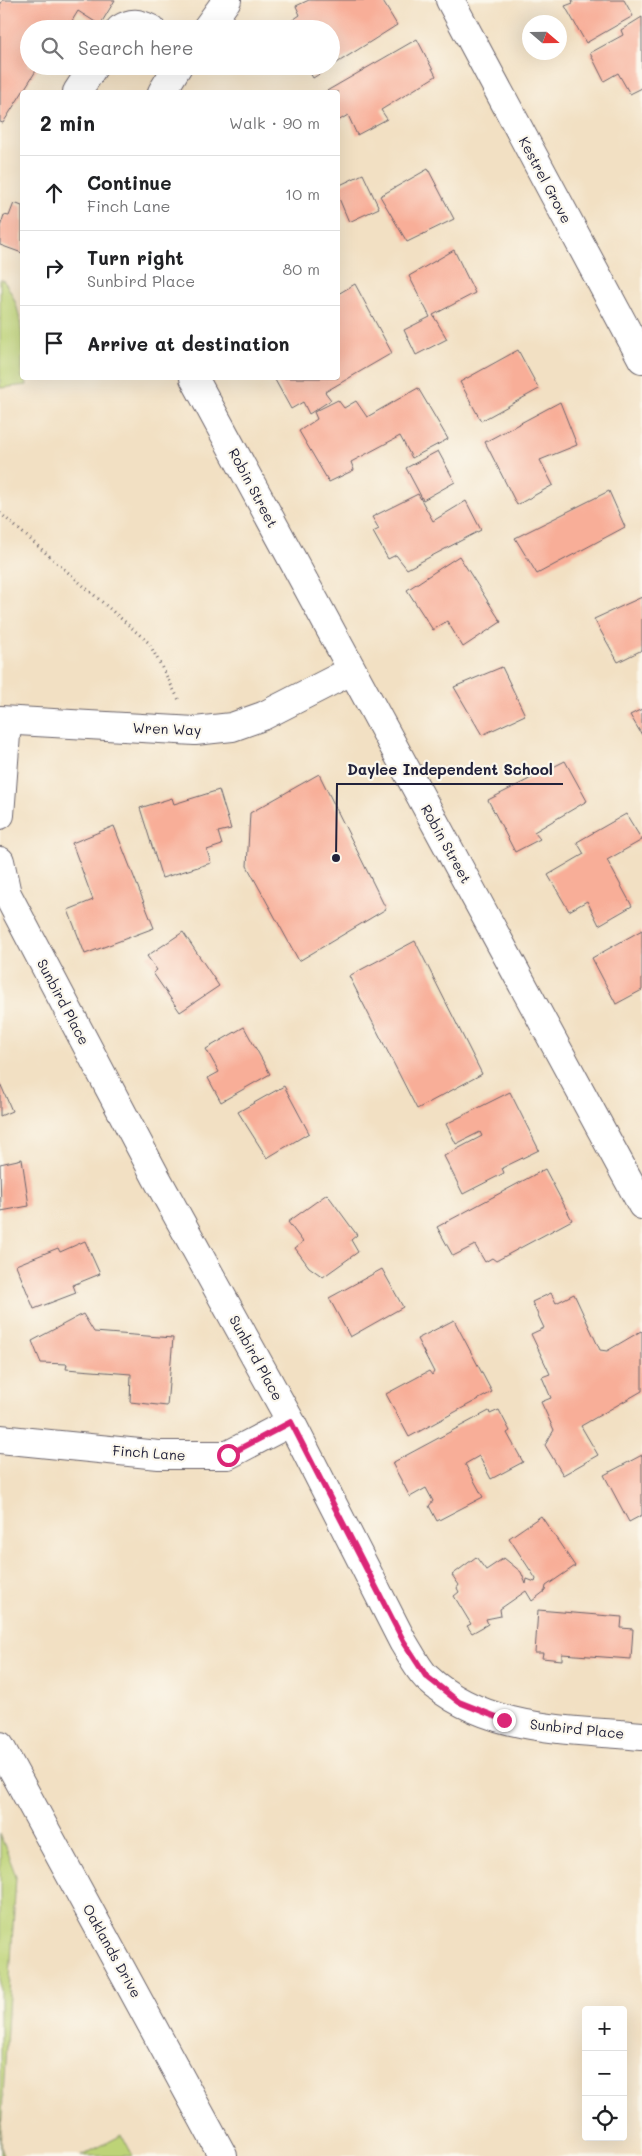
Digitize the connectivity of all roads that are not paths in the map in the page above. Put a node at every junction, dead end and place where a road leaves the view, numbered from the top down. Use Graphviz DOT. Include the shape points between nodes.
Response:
graph roads {
  1 [pos="227,0"];
  2 [pos="450,0"];
  3 [pos="213,20"];
  4 [pos="88,75"];
  5 [pos="172,75"];
  6 [pos="78,90"];
  7 [pos="163,90"];
  8 [pos="642,359"];
  9 [pos="195,380"];
  10 [pos="351,671"];
  11 [pos="4,721"];
  12 [pos="0,815"];
  13 [pos="0,861"];
  14 [pos="642,1205"];
  15 [pos="291,1422"];
  16 [pos="0,1439"];
  17 [pos="642,1736"];
  18 [pos="0,1746"];
  19 [pos="223,2156"];
  1 -- 3 [label="street"];
  2 -- 8 [label="street, Kestrel Grove"];
  4 -- 6 [label="street"];
  5 -- 7 [label="street"];
  9 -- 10 [label="street, Robin Street"];
  10 -- 11 [label="street, Wren Way" via="263,716 232,727 195,731"];
  10 -- 14 [label="street, Robin Street"];
  11 -- 12 [label="street"];
  13 -- 15 [label="street, Sunbird Place" via="7,894 156,1177"];
  15 -- 16 [label="street, Finch Lane" via="228,1455 159,1455"];
  15 -- 17 [label="street, Sunbird Place" via="404,1642 426,1676 459,1702 504,1720"];
  18 -- 19 [label="street, Oaklands Drive"];
}
